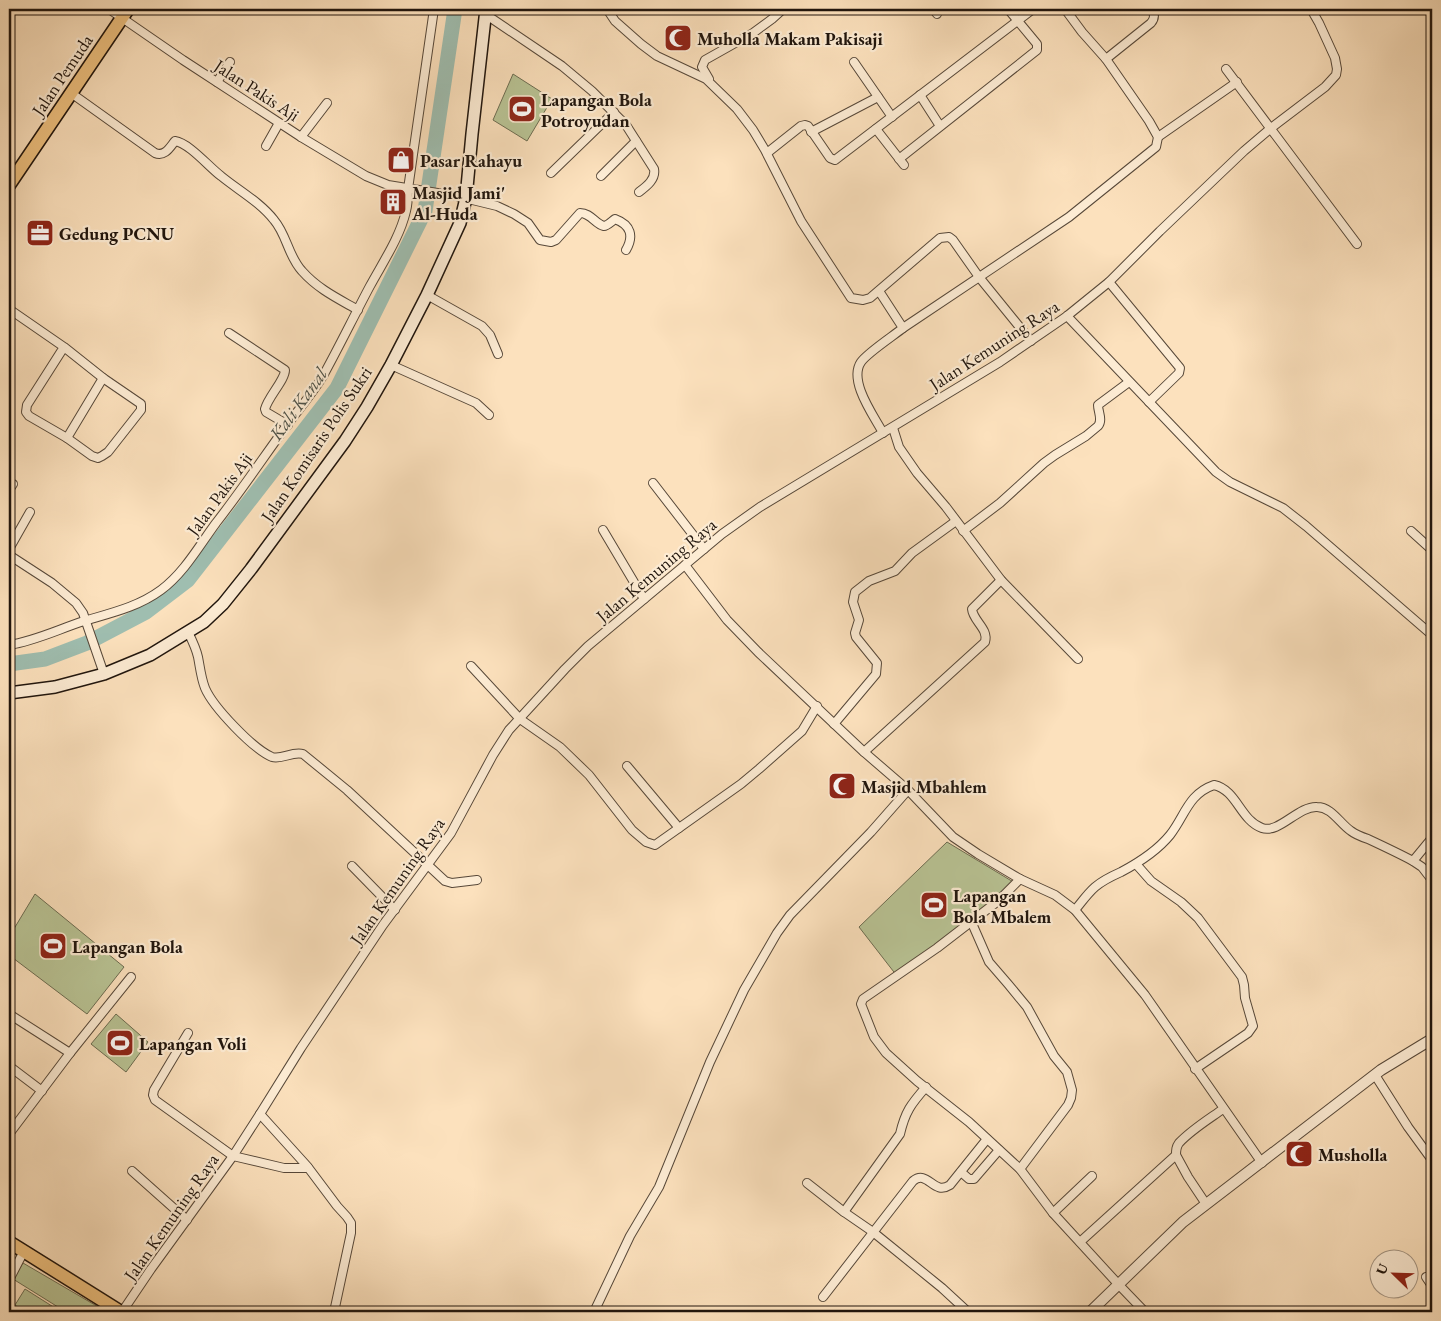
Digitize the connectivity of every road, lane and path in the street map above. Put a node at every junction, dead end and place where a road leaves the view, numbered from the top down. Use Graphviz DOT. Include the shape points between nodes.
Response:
graph roads {
  1 [pos="109,9"];
  2 [pos="434,9"];
  3 [pos="607,9"];
  4 [pos="783,9"];
  5 [pos="1008,9"];
  6 [pos="1033,9"];
  7 [pos="1065,9"];
  8 [pos="1151,9"];
  9 [pos="1311,9"];
  10 [pos="486,11"];
  11 [pos="125,13"];
  12 [pos="1018,21"];
  13 [pos="1106,59"];
  14 [pos="230,62"];
  15 [pos="854,62"];
  16 [pos="1226,69"];
  17 [pos="217,82"];
  18 [pos="1237,82"];
  19 [pos="713,85"];
  20 [pos="71,93"];
  21 [pos="920,95"];
  22 [pos="878,97"];
  23 [pos="327,103"];
  24 [pos="614,112"];
  25 [pos="892,117"];
  26 [pos="279,122"];
  27 [pos="940,126"];
  28 [pos="1271,128"];
  29 [pos="876,129"];
  30 [pos="811,132"];
  31 [pos="301,137"];
  32 [pos="1158,137"];
  33 [pos="636,141"];
  34 [pos="266,146"];
  35 [pos="767,153"];
  36 [pos="551,173"];
  37 [pos="601,176"];
  38 [pos="9,185"];
  39 [pos="411,189"];
  40 [pos="639,192"];
  41 [pos="461,197"];
  42 [pos="1357,244"];
  43 [pos="626,250"];
  44 [pos="979,277"];
  45 [pos="1109,282"];
  46 [pos="880,291"];
  47 [pos="427,295"];
  48 [pos="9,309"];
  49 [pos="358,310"];
  50 [pos="1068,316"];
  51 [pos="903,328"];
  52 [pos="229,333"];
  53 [pos="1031,341"];
  54 [pos="64,347"];
  55 [pos="498,354"];
  56 [pos="391,365"];
  57 [pos="103,378"];
  58 [pos="1129,382"];
  59 [pos="1149,402"];
  60 [pos="489,415"];
  61 [pos="288,425"];
  62 [pos="893,428"];
  63 [pos="884,433"];
  64 [pos="67,438"];
  65 [pos="653,483"];
  66 [pos="30,512"];
  67 [pos="956,521"];
  68 [pos="603,530"];
  69 [pos="963,531"];
  70 [pos="1412,531"];
  71 [pos="9,549"];
  72 [pos="704,549"];
  73 [pos="1432,550"];
  74 [pos="9,555"];
  75 [pos="685,565"];
  76 [pos="1001,580"];
  77 [pos="644,600"];
  78 [pos="86,621"];
  79 [pos="188,632"];
  80 [pos="1432,635"];
  81 [pos="9,644"];
  82 [pos="1078,659"];
  83 [pos="471,666"];
  84 [pos="102,671"];
  85 [pos="9,693"];
  86 [pos="816,706"];
  87 [pos="520,719"];
  88 [pos="834,724"];
  89 [pos="864,752"];
  90 [pos="628,766"];
  91 [pos="908,790"];
  92 [pos="679,828"];
  93 [pos="1432,838"];
  94 [pos="1413,861"];
  95 [pos="1136,864"];
  96 [pos="428,865"];
  97 [pos="352,866"];
  98 [pos="1020,879"];
  99 [pos="477,880"];
  100 [pos="1432,880"];
  101 [pos="395,910"];
  102 [pos="1074,910"];
  103 [pos="971,921"];
  104 [pos="131,977"];
  105 [pos="9,1014"];
  106 [pos="188,1033"];
  107 [pos="1432,1039"];
  108 [pos="70,1053"];
  109 [pos="9,1066"];
  110 [pos="1196,1069"];
  111 [pos="1375,1075"];
  112 [pos="926,1088"];
  113 [pos="42,1091"];
  114 [pos="1223,1109"];
  115 [pos="260,1114"];
  116 [pos="9,1134"];
  117 [pos="987,1139"];
  118 [pos="999,1150"];
  119 [pos="1176,1154"];
  120 [pos="233,1156"];
  121 [pos="1432,1160"];
  122 [pos="1262,1163"];
  123 [pos="308,1168"];
  124 [pos="1020,1169"];
  125 [pos="132,1171"];
  126 [pos="961,1172"];
  127 [pos="1092,1176"];
  128 [pos="808,1183"];
  129 [pos="1206,1204"];
  130 [pos="844,1212"];
  131 [pos="1054,1213"];
  132 [pos="187,1220"];
  133 [pos="873,1232"];
  134 [pos="9,1242"];
  135 [pos="1080,1242"];
  136 [pos="24,1251"];
  137 [pos="1426,1277"];
  138 [pos="9,1280"];
  139 [pos="1118,1285"];
  140 [pos="1432,1286"];
  141 [pos="823,1297"];
  142 [pos="122,1312"];
  143 [pos="334,1312"];
  144 [pos="594,1312"];
  145 [pos="968,1312"];
  146 [pos="1090,1312"];
  147 [pos="1146,1312"];
  1 -- 11 [label="street, Jalan Pakis Aji"];
  2 -- 39 [label="street, Jalan Pakis Aji"];
  3 -- 19 [label="street" via="615,21 657,56"];
  4 -- 19 [label="street" via="753,33 705,60 702,67"];
  5 -- 12 [label="street"];
  6 -- 12 [label="street"];
  7 -- 13 [label="street"];
  8 -- 13 [label="street" via="1154,15 1152,23"];
  9 -- 28 [label="street, Jalan Kemuning Raya" via="1335,58 1336,74 1325,87"];
  10 -- 24 [label="street" via="562,66"];
  10 -- 41 [label="main road, Jalan Komisaris Polis Sukri"];
  11 -- 17 [label="street, Jalan Pakis Aji"];
  11 -- 20 [label="main road, Jalan Pemuda"];
  12 -- 21 [label="street"];
  12 -- 27 [label="street" via="1037,44 1037,50"];
  13 -- 32 [label="street"];
  14 -- 17 [label="street"];
  15 -- 22 [label="street"];
  16 -- 18 [label="street"];
  17 -- 26 [label="street, Jalan Pakis Aji"];
  18 -- 28 [label="street"];
  18 -- 32 [label="street"];
  19 -- 35 [label="street" via="737,109"];
  20 -- 38 [label="main road, Jalan Pemuda"];
  20 -- 49 [label="street" via="155,153 164,154 175,141 181,142 274,219 294,262 314,283"];
  21 -- 25 [label="street"];
  21 -- 27 [label="street"];
  22 -- 25 [label="street"];
  22 -- 30 [label="street"];
  23 -- 31 [label="street"];
  24 -- 33 [label="street"];
  24 -- 36 [label="street"];
  25 -- 29 [label="street"];
  26 -- 31 [label="street, Jalan Pakis Aji"];
  26 -- 34 [label="street"];
  27 -- 29 [label="street" via="901,162"];
  28 -- 42 [label="street"];
  28 -- 45 [label="street, Jalan Kemuning Raya" via="1160,230"];
  29 -- 30 [label="street" via="835,160 828,156"];
  30 -- 35 [label="street" via="806,125 801,126"];
  31 -- 39 [label="street, Jalan Pakis Aji" via="366,176 388,185"];
  32 -- 44 [label="street" via="1156,147 1069,218"];
  33 -- 37 [label="street"];
  33 -- 40 [label="street" via="655,173"];
  35 -- 46 [label="street" via="801,221 849,297 863,300"];
  39 -- 41 [label="street"];
  39 -- 49 [label="street, Jalan Pakis Aji" via="403,221"];
  41 -- 43 [label="street" via="514,214 528,223 545,242 556,240 580,213 603,225 615,219 630,231"];
  41 -- 47 [label="main road, Jalan Komisaris Polis Sukri" via="460,223"];
  44 -- 46 [label="street" via="953,240 940,238"];
  44 -- 51 [label="street"];
  44 -- 53 [label="street"];
  45 -- 50 [label="street, Jalan Kemuning Raya"];
  45 -- 59 [label="street" via="1180,368 1179,373"];
  46 -- 51 [label="street"];
  47 -- 55 [label="street" via="482,326"];
  47 -- 56 [label="main road, Jalan Komisaris Polis Sukri"];
  48 -- 54 [label="street"];
  49 -- 61 [label="street, Jalan Pakis Aji" via="322,376"];
  50 -- 53 [label="street, Jalan Kemuning Raya"];
  50 -- 58 [label="street"];
  51 -- 63 [label="street" via="865,357 857,372 859,388"];
  52 -- 61 [label="street" via="284,368 285,374 265,409"];
  53 -- 62 [label="street, Jalan Kemuning Raya"];
  54 -- 57 [label="street"];
  54 -- 64 [label="street" via="27,405 26,412"];
  56 -- 60 [label="street" via="476,403"];
  56 -- 79 [label="main road, Jalan Komisaris Polis Sukri" via="345,440 251,569 213,614"];
  57 -- 64 [label="street"];
  57 -- 64 [label="street" via="141,404 141,410 108,452 98,458"];
  58 -- 59 [label="street"];
  58 -- 69 [label="street" via="1098,405 1100,425 1044,463"];
  59 -- 80 [label="street" via="1216,472 1282,508 1306,526"];
  61 -- 78 [label="street, Jalan Pakis Aji" via="238,496 172,580 132,607"];
  62 -- 63 [label="street, Jalan Kemuning Raya"];
  62 -- 67 [label="street" via="899,447"];
  63 -- 72 [label="street, Jalan Kemuning Raya" via="760,507"];
  65 -- 72 [label="street"];
  66 -- 71 [label="street"];
  67 -- 69 [label="street"];
  67 -- 88 [label="street" via="912,553 894,571 869,581 855,592 853,602 859,620 855,633 877,663 876,674"];
  68 -- 77 [label="street"];
  69 -- 76 [label="street"];
  70 -- 73 [label="street"];
  72 -- 75 [label="street, Jalan Kemuning Raya"];
  74 -- 78 [label="street" via="67,595"];
  75 -- 77 [label="street, Jalan Kemuning Raya"];
  75 -- 86 [label="street" via="727,620"];
  76 -- 82 [label="street"];
  76 -- 89 [label="street" via="972,609 985,633 985,642"];
  77 -- 87 [label="street, Jalan Kemuning Raya" via="565,669"];
  78 -- 81 [label="street, Jalan Pakis Aji" via="24,643"];
  78 -- 84 [label="street"];
  79 -- 84 [label="main road, Jalan Komisaris Polis Sukri" via="150,655"];
  79 -- 96 [label="street" via="208,694 247,738 272,757 303,754"];
  83 -- 87 [label="street"];
  84 -- 85 [label="main road, Jalan Komisaris Polis Sukri" via="55,687"];
  86 -- 88 [label="street"];
  86 -- 92 [label="street" via="802,731 759,770"];
  87 -- 92 [label="street" via="560,747 589,775 632,830 646,842 655,845"];
  87 -- 96 [label="street, Jalan Kemuning Raya" via="493,755 456,826"];
  88 -- 89 [label="street"];
  89 -- 91 [label="street"];
  90 -- 92 [label="street"];
  91 -- 98 [label="street" via="958,842"];
  91 -- 144 [label="street" via="790,915 777,933 740,999 710,1062 659,1187 630,1236"];
  93 -- 94 [label="street"];
  94 -- 95 [label="street" via="1351,832 1333,814 1319,807 1309,808 1270,829 1262,828 1247,818 1226,790 1214,785 1202,790 1170,835"];
  94 -- 100 [label="street"];
  95 -- 102 [label="street" via="1095,886"];
  95 -- 110 [label="street" via="1150,881 1182,902 1198,918 1242,977 1253,1026 1248,1033"];
  96 -- 99 [label="street" via="449,882"];
  96 -- 101 [label="street, Jalan Kemuning Raya"];
  97 -- 101 [label="street"];
  98 -- 102 [label="street" via="1055,895"];
  98 -- 103 [label="street"];
  101 -- 115 [label="street, Jalan Kemuning Raya"];
  102 -- 110 [label="street" via="1145,995"];
  103 -- 112 [label="street" via="861,1002 879,1045"];
  103 -- 124 [label="street" via="990,962 1026,1007 1071,1082 1068,1105"];
  104 -- 108 [label="street"];
  105 -- 108 [label="street"];
  106 -- 120 [label="street" via="153,1095 155,1100"];
  107 -- 111 [label="street"];
  108 -- 113 [label="street"];
  109 -- 113 [label="street"];
  110 -- 114 [label="street"];
  111 -- 121 [label="street"];
  111 -- 122 [label="street"];
  112 -- 117 [label="street"];
  112 -- 130 [label="street" via="907,1111 900,1134"];
  113 -- 116 [label="street"];
  114 -- 119 [label="street" via="1179,1144"];
  114 -- 122 [label="street"];
  115 -- 120 [label="street, Jalan Kemuning Raya"];
  115 -- 123 [label="street"];
  117 -- 118 [label="street"];
  117 -- 126 [label="street"];
  118 -- 124 [label="street"];
  118 -- 126 [label="street" via="974,1179"];
  119 -- 129 [label="street"];
  119 -- 135 [label="street"];
  120 -- 123 [label="street" via="284,1168"];
  120 -- 132 [label="street, Jalan Kemuning Raya"];
  122 -- 129 [label="street"];
  123 -- 143 [label="street" via="351,1226"];
  124 -- 131 [label="street"];
  125 -- 132 [label="street"];
  126 -- 133 [label="street" via="942,1189 925,1179 916,1178"];
  127 -- 131 [label="street"];
  128 -- 130 [label="street"];
  129 -- 139 [label="street"];
  130 -- 133 [label="street"];
  131 -- 135 [label="street"];
  132 -- 142 [label="street, Jalan Kemuning Raya"];
  133 -- 141 [label="street"];
  133 -- 145 [label="street"];
  134 -- 136 [label="main road"];
  135 -- 139 [label="street"];
  136 -- 138 [label="street"];
  136 -- 142 [label="main road"];
  137 -- 140 [label="street"];
  139 -- 146 [label="street"];
  139 -- 147 [label="street"];
}
